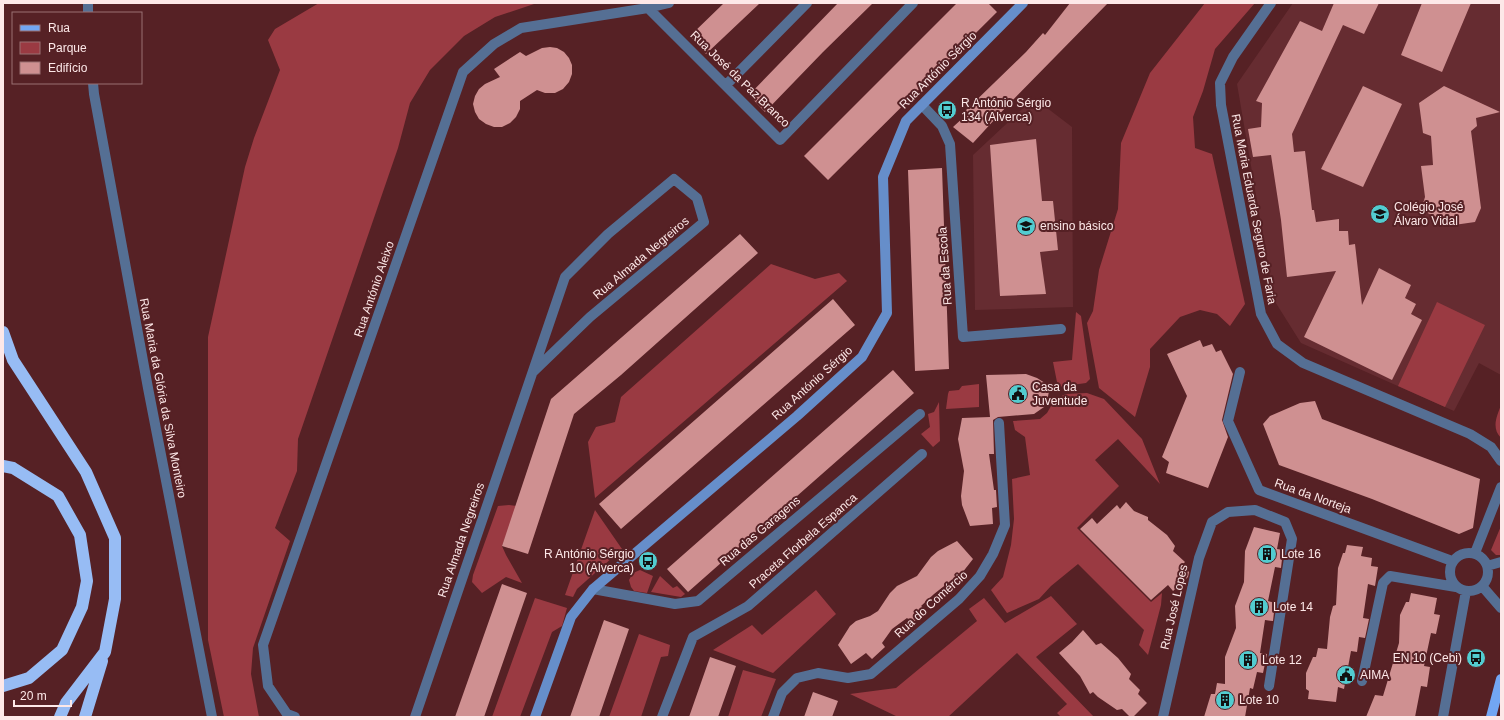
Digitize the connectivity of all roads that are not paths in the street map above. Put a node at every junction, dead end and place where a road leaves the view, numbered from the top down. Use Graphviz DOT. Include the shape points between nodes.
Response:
graph roads {
  1 [pos="669,3"];
  2 [pos="806,3"];
  3 [pos="913,3"];
  4 [pos="1023,3"];
  5 [pos="1271,3"];
  6 [pos="648,8"];
  7 [pos="93,84"];
  8 [pos="726,84"];
  9 [pos="922,105"];
  10 [pos="1061,330"];
  11 [pos="3,332"];
  12 [pos="533,372"];
  13 [pos="1240,372"];
  14 [pos="920,414"];
  15 [pos="1000,423"];
  16 [pos="922,454"];
  17 [pos="1501,461"];
  18 [pos="3,466"];
  19 [pos="1501,487"];
  20 [pos="1475,553"];
  21 [pos="1452,561"];
  22 [pos="1501,562"];
  23 [pos="1487,566"];
  24 [pos="1482,586"];
  25 [pos="1456,587"];
  26 [pos="593,589"];
  27 [pos="1466,591"];
  28 [pos="1501,608"];
  29 [pos="105,652"];
  30 [pos="1501,679"];
  31 [pos="1362,681"];
  32 [pos="3,686"];
  33 [pos="1269,686"];
  34 [pos="60,717"];
  35 [pos="85,717"];
  36 [pos="212,717"];
  37 [pos="295,717"];
  38 [pos="415,717"];
  39 [pos="535,717"];
  40 [pos="662,717"];
  41 [pos="773,717"];
  42 [pos="1163,717"];
  43 [pos="1443,717"];
  44 [pos="1491,717"];
  1 -- 6 [label="street, Rua António Aleixo"];
  2 -- 8 [label="street"];
  3 -- 8 [label="street, Rua José da Paz Branco" via="780,140"];
  4 -- 9 [label="main road, Rua António Sérgio"];
  5 -- 17 [label="street, Rua Maria Eduarda Seguro de Faria" via="1233,57 1220,83 1221,105 1261,314 1277,344 1302,363 1470,434 1491,447"];
  6 -- 8 [label="street, Rua José da Paz Branco"];
  6 -- 37 [label="street, Rua António Aleixo" via="521,28 494,44 463,72 263,645 268,686 288,714"];
  7 -- 36 [label="street, Rua Maria da Glória da Silva Monteiro" via="148,388"];
  9 -- 10 [label="street, Rua da Escola" via="942,126 950,144 963,337"];
  9 -- 26 [label="main road, Rua António Sérgio" via="906,121 883,177 887,313 862,357 797,416"];
  11 -- 29 [label="highway" via="13,360 86,472 115,538 115,599"];
  12 -- 12 [label="street, Rua Almada Negreiros" via="590,317 704,222 697,198 674,179 608,234 565,277"];
  12 -- 38 [label="street, Rua Almada Negreiros"];
  13 -- 21 [label="street, Rua da Norteja" via="1228,421 1259,490"];
  14 -- 26 [label="street, Rua das Garagens" via="698,601 675,604"];
  15 -- 41 [label="street, Rua do Comércio" via="1005,525 980,576 959,599 871,674 848,678 818,673 797,678 782,693"];
  16 -- 40 [label="street, Praceta Florbela Espanca" via="748,606 693,637"];
  18 -- 32 [label="highway" via="13,468 58,496 80,535 87,581 82,607 62,650 29,678"];
  19 -- 20 [label="street"];
  20 -- 21 [label="street" via="1462,554"];
  20 -- 23 [label="street"];
  21 -- 25 [label="street" via="1450,578"];
  22 -- 23 [label="street"];
  23 -- 24 [label="street" via="1488,577"];
  24 -- 27 [label="street"];
  24 -- 28 [label="street"];
  25 -- 27 [label="street"];
  25 -- 31 [label="street" via="1390,576 1383,583"];
  26 -- 39 [label="main road, Rua António Sérgio" via="571,617"];
  27 -- 43 [label="street"];
  29 -- 34 [label="highway" via="66,703"];
  29 -- 35 [label="highway"];
  30 -- 44 [label="main road"];
  33 -- 42 [label="street, Rua José Lopes" via="1292,539 1285,522 1255,510 1228,512 1212,522 1199,558"];
}
